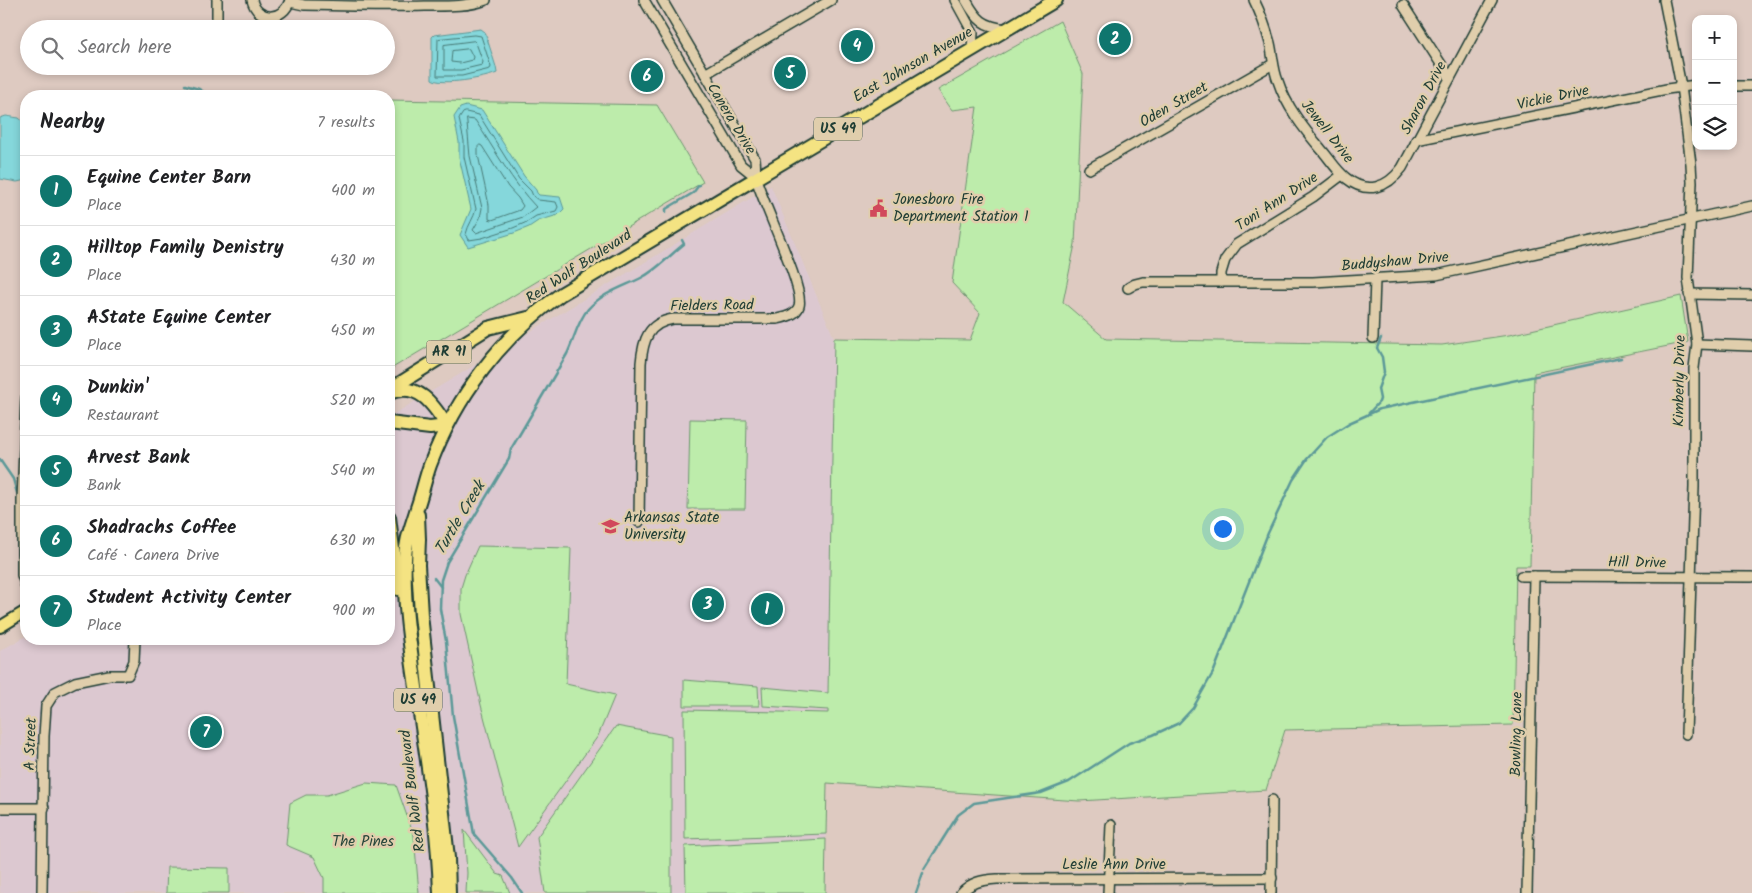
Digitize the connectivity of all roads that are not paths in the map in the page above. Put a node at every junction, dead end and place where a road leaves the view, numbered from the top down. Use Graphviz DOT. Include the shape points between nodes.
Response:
graph roads {
  1 [pos="218,0"];
  2 [pos="252,0"];
  3 [pos="486,0"];
  4 [pos="644,0"];
  5 [pos="662,0"];
  6 [pos="831,0"];
  7 [pos="954,0"];
  8 [pos="966,0"];
  9 [pos="1056,0"];
  10 [pos="1254,0"];
  11 [pos="1492,0"];
  12 [pos="1664,0"];
  13 [pos="290,1"];
  14 [pos="1402,2"];
  15 [pos="217,18"];
  16 [pos="1006,30"];
  17 [pos="972,50"];
  18 [pos="1273,64"];
  19 [pos="705,74"];
  20 [pos="1450,78"];
  21 [pos="1692,85"];
  22 [pos="1681,86"];
  23 [pos="1737,86"];
  24 [pos="1752,86"];
  25 [pos="1416,140"];
  26 [pos="1089,169"];
  27 [pos="1342,175"];
  28 [pos="756,178"];
  29 [pos="1364,186"];
  30 [pos="1752,206"];
  31 [pos="1690,220"];
  32 [pos="658,236"];
  33 [pos="1375,279"];
  34 [pos="1221,282"];
  35 [pos="1128,288"];
  36 [pos="1689,294"];
  37 [pos="1752,294"];
  38 [pos="530,317"];
  39 [pos="1373,338"];
  40 [pos="1697,344"];
  41 [pos="1752,346"];
  42 [pos="395,386"];
  43 [pos="395,391"];
  44 [pos="395,424"];
  45 [pos="448,426"];
  46 [pos="417,508"];
  47 [pos="639,522"];
  48 [pos="395,564"];
  49 [pos="1522,576"];
  50 [pos="1534,576"];
  51 [pos="1690,577"];
  52 [pos="1752,577"];
  53 [pos="20,615"];
  54 [pos="0,627"];
  55 [pos="408,628"];
  56 [pos="135,645"];
  57 [pos="1686,734"];
  58 [pos="1272,800"];
  59 [pos="0,808"];
  60 [pos="44,808"];
  61 [pos="1111,825"];
  62 [pos="1109,878"];
  63 [pos="1272,878"];
  64 [pos="42,893"];
  65 [pos="440,893"];
  66 [pos="449,893"];
  67 [pos="961,893"];
  68 [pos="1108,893"];
  69 [pos="1271,893"];
  70 [pos="1527,893"];
  1 -- 15 [label="street"];
  2 -- 13 [label="street" via="255,9 272,17 283,12"];
  3 -- 13 [label="street" via="446,6 396,7 304,5"];
  4 -- 28 [label="street, Canera Drive" via="741,165"];
  5 -- 19 [label="street, Canera Drive"];
  6 -- 19 [label="street"];
  7 -- 17 [label="street" via="973,33"];
  8 -- 16 [label="street" via="978,20"];
  9 -- 16 [label="highway, East Johnson Avenue / US 49"];
  10 -- 18 [label="street, Jewell Drive" via="1265,28"];
  11 -- 20 [label="street, Sharon Drive"];
  12 -- 22 [label="street, Kimberly Drive"];
  14 -- 20 [label="street"];
  16 -- 17 [label="highway, East Johnson Avenue / US 49"];
  17 -- 28 [label="highway, East Johnson Avenue / US 49"];
  18 -- 26 [label="street, Oden Street"];
  18 -- 27 [label="street, Jewell Drive" via="1289,106"];
  19 -- 28 [label="street, Canera Drive" via="755,159"];
  20 -- 25 [label="street, Sharon Drive"];
  21 -- 22 [label="street, Vickie Drive"];
  22 -- 25 [label="street, Vickie Drive"];
  22 -- 31 [label="street, Kimberly Drive" via="1692,182"];
  23 -- 24 [label="street"];
  25 -- 29 [label="street, Sharon Drive" via="1394,179 1383,186"];
  27 -- 29 [label="street, Jewell Drive"];
  27 -- 34 [label="street, Toni Ann Drive" via="1237,244 1225,260"];
  28 -- 32 [label="highway, East Johnson Avenue / US 49"];
  28 -- 47 [label="street, Fielders Road" via="790,268 800,305 796,312 777,319 672,319 652,328 642,349 641,363"];
  30 -- 31 [label="street, Buddyshaw Drive"];
  31 -- 33 [label="street, Buddyshaw Drive" via="1450,273"];
  31 -- 36 [label="street, Kimberly Drive"];
  32 -- 38 [label="highway, Red Wolf Boulevard / US 49" via="561,294"];
  33 -- 34 [label="street, Buddyshaw Drive"];
  33 -- 39 [label="street"];
  34 -- 35 [label="street, Buddyshaw Drive" via="1142,282"];
  36 -- 37 [label="street"];
  36 -- 40 [label="street, Kimberly Drive"];
  38 -- 42 [label="highway, AR 91" via="488,328"];
  38 -- 45 [label="highway, Red Wolf Boulevard / US 49" via="484,368"];
  40 -- 41 [label="street"];
  40 -- 51 [label="street, Kimberly Drive"];
  43 -- 45 [label="highway" via="420,393"];
  44 -- 45 [label="highway" via="430,428"];
  45 -- 46 [label="highway, Red Wolf Boulevard / US 49" via="430,464"];
  46 -- 55 [label="highway, Red Wolf Boulevard / US 49" via="404,558"];
  46 -- 66 [label="highway, Red Wolf Boulevard / US 49" via="421,615"];
  48 -- 55 [label="highway" via="400,604"];
  49 -- 50 [label="street, Hill Drive"];
  50 -- 51 [label="street, Hill Drive"];
  50 -- 70 [label="street, Bowling Lane"];
  51 -- 52 [label="street, Hill Drive"];
  51 -- 57 [label="street, Kimberly Drive"];
  53 -- 54 [label="main road"];
  55 -- 65 [label="highway, Red Wolf Boulevard / US 49" via="427,764"];
  56 -- 60 [label="street, A Street" via="134,661 128,675 75,682 55,692 46,706"];
  58 -- 63 [label="street"];
  59 -- 60 [label="street"];
  60 -- 64 [label="street"];
  61 -- 62 [label="street"];
  62 -- 63 [label="street, Leslie Ann Drive"];
  62 -- 67 [label="street, Leslie Ann Drive" via="986,880 971,884"];
  62 -- 68 [label="street"];
  63 -- 69 [label="street"];
}
